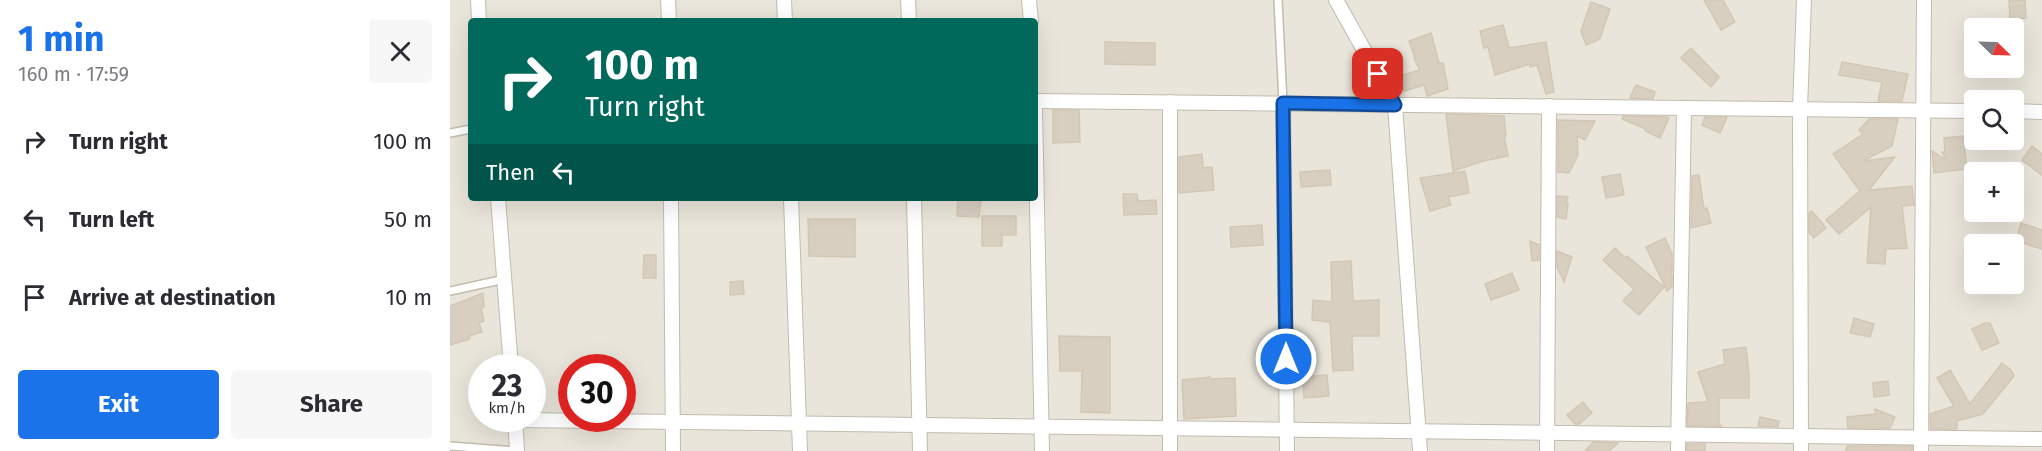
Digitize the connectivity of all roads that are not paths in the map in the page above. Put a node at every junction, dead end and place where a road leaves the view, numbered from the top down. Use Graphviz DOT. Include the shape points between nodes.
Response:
graph roads {
  1 [pos="478,0"];
  2 [pos="668,0"];
  3 [pos="784,0"];
  4 [pos="908,0"];
  5 [pos="1029,0"];
  6 [pos="1278,0"];
  7 [pos="1336,0"];
  8 [pos="1804,0"];
  9 [pos="1924,0"];
  10 [pos="479,18"];
  11 [pos="669,18"];
  12 [pos="785,18"];
  13 [pos="909,18"];
  14 [pos="1030,18"];
  15 [pos="1038,101"];
  16 [pos="1170,102"];
  17 [pos="1283,103"];
  18 [pos="1395,105"];
  19 [pos="1549,106"];
  20 [pos="1684,108"];
  21 [pos="1800,109"];
  22 [pos="1923,110"];
  23 [pos="1964,111"];
  24 [pos="2024,111"];
  25 [pos="2042,112"];
  26 [pos="468,130"];
  27 [pos="450,133"];
  28 [pos="498,201"];
  29 [pos="671,201"];
  30 [pos="791,201"];
  31 [pos="914,201"];
  32 [pos="1037,201"];
  33 [pos="505,279"];
  34 [pos="450,291"];
  35 [pos="510,354"];
  36 [pos="546,420"];
  37 [pos="673,422"];
  38 [pos="799,423"];
  39 [pos="920,424"];
  40 [pos="1041,426"];
  41 [pos="1169,428"];
  42 [pos="1286,429"];
  43 [pos="1420,431"];
  44 [pos="516,432"];
  45 [pos="1548,432"];
  46 [pos="1801,436"];
  47 [pos="2042,439"];
  48 [pos="1921,444"];
  49 [pos="450,446"];
  50 [pos="517,451"];
  51 [pos="674,451"];
  52 [pos="800,451"];
  53 [pos="921,451"];
  54 [pos="1042,451"];
  55 [pos="1170,451"];
  56 [pos="1287,451"];
  57 [pos="1420,451"];
  58 [pos="1548,451"];
  59 [pos="1678,451"];
  60 [pos="1801,451"];
  1 -- 10 [label="street"];
  2 -- 11 [label="street"];
  3 -- 12 [label="street"];
  4 -- 13 [label="street"];
  5 -- 14 [label="street"];
  6 -- 17 [label="lane"];
  7 -- 18 [label="street"];
  8 -- 21 [label="street"];
  9 -- 22 [label="street"];
  15 -- 16 [label="street"];
  16 -- 17 [label="street"];
  16 -- 41 [label="street"];
  17 -- 18 [label="street"];
  17 -- 42 [label="street"];
  18 -- 19 [label="street"];
  18 -- 43 [label="street"];
  19 -- 20 [label="street"];
  19 -- 45 [label="street"];
  20 -- 21 [label="street"];
  20 -- 59 [label="street"];
  21 -- 22 [label="street"];
  21 -- 46 [label="street"];
  22 -- 23 [label="street"];
  22 -- 48 [label="street"];
  24 -- 25 [label="street"];
  26 -- 27 [label="lane"];
  28 -- 33 [label="street"];
  29 -- 37 [label="street"];
  30 -- 38 [label="street"];
  31 -- 39 [label="street"];
  32 -- 40 [label="street"];
  33 -- 34 [label="lane"];
  33 -- 35 [label="street"];
  36 -- 37 [label="street"];
  37 -- 38 [label="street"];
  37 -- 51 [label="street"];
  38 -- 39 [label="street"];
  38 -- 52 [label="street"];
  39 -- 40 [label="street"];
  39 -- 53 [label="street"];
  40 -- 41 [label="street"];
  40 -- 54 [label="street"];
  41 -- 42 [label="street"];
  41 -- 55 [label="street"];
  42 -- 43 [label="street"];
  42 -- 56 [label="street"];
  43 -- 45 [label="street"];
  43 -- 57 [label="street"];
  44 -- 50 [label="street"];
  45 -- 46 [label="street"];
  45 -- 58 [label="street"];
  46 -- 48 [label="street"];
  46 -- 60 [label="street"];
  47 -- 48 [label="street"];
  49 -- 50 [label="lane"];
}
